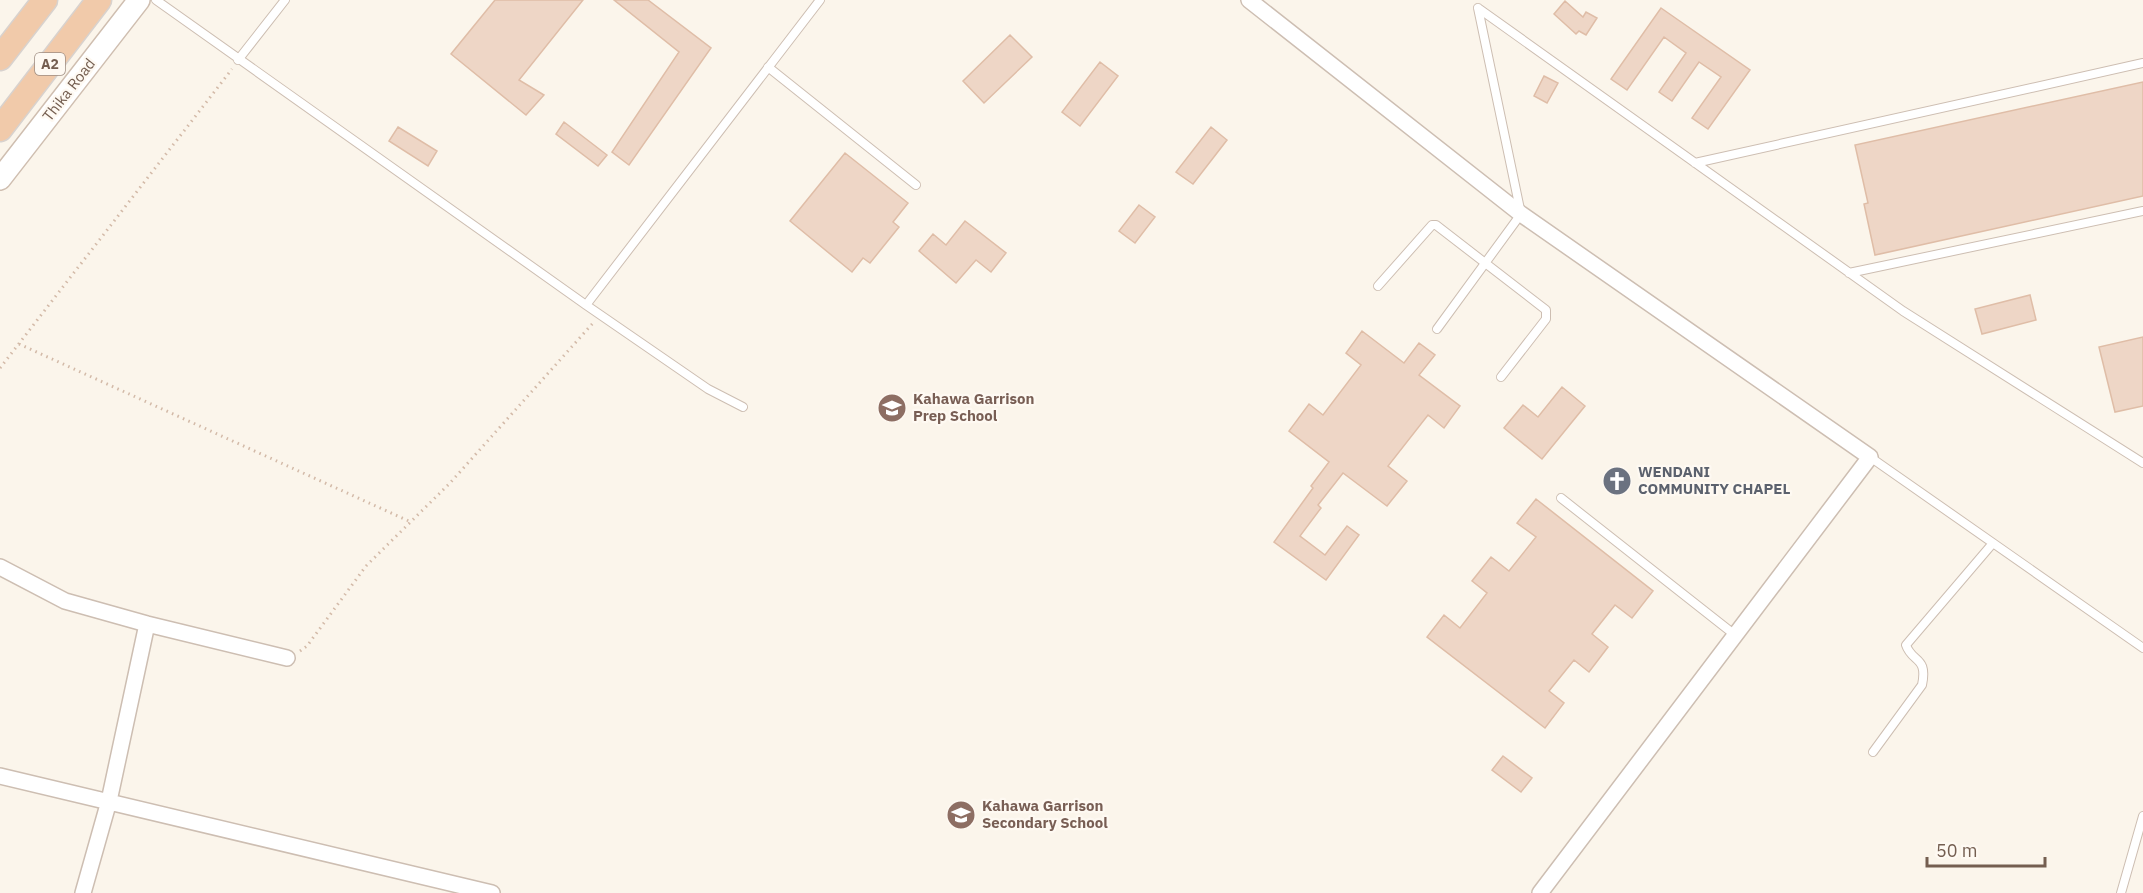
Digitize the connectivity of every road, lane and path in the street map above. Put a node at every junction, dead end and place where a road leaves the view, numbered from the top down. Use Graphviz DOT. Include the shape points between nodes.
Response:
graph roads {
  1 [pos="45,0"];
  2 [pos="99,0"];
  3 [pos="139,0"];
  4 [pos="156,0"];
  5 [pos="285,0"];
  6 [pos="820,0"];
  7 [pos="1249,0"];
  8 [pos="0,57"];
  9 [pos="238,60"];
  10 [pos="2143,63"];
  11 [pos="768,67"];
  12 [pos="0,129"];
  13 [pos="1695,163"];
  14 [pos="0,179"];
  15 [pos="916,185"];
  16 [pos="2143,211"];
  17 [pos="1521,214"];
  18 [pos="1486,262"];
  19 [pos="1849,273"];
  20 [pos="1378,286"];
  21 [pos="586,305"];
  22 [pos="600,315"];
  23 [pos="1437,329"];
  24 [pos="19,344"];
  25 [pos="0,368"];
  26 [pos="1501,377"];
  27 [pos="743,407"];
  28 [pos="1870,458"];
  29 [pos="2143,463"];
  30 [pos="1561,498"];
  31 [pos="411,522"];
  32 [pos="1993,543"];
  33 [pos="0,567"];
  34 [pos="147,624"];
  35 [pos="1735,635"];
  36 [pos="2143,648"];
  37 [pos="287,658"];
  38 [pos="1874,752"];
  39 [pos="0,776"];
  40 [pos="109,801"];
  41 [pos="2143,816"];
  42 [pos="83,893"];
  43 [pos="492,893"];
  44 [pos="1540,893"];
  45 [pos="2121,893"];
  1 -- 8 [label="highway"];
  2 -- 12 [label="highway, Thika Road / A2"];
  3 -- 14 [label="main road, Thika Road"];
  4 -- 9 [label="lane"];
  5 -- 9 [label="lane"];
  6 -- 11 [label="lane"];
  7 -- 17 [label="street"];
  9 -- 21 [label="lane"];
  9 -- 24 [label="path"];
  10 -- 13 [label="lane"];
  11 -- 15 [label="lane"];
  11 -- 21 [label="lane"];
  13 -- 17 [label="lane" via="1478,8"];
  13 -- 19 [label="lane"];
  16 -- 19 [label="lane"];
  17 -- 18 [label="lane"];
  17 -- 28 [label="street"];
  18 -- 20 [label="lane" via="1432,225"];
  18 -- 23 [label="lane"];
  18 -- 26 [label="lane" via="1548,314"];
  19 -- 29 [label="lane"];
  21 -- 22 [label="lane"];
  22 -- 27 [label="lane" via="708,389"];
  22 -- 31 [label="path"];
  24 -- 25 [label="path"];
  24 -- 31 [label="path"];
  28 -- 32 [label="lane"];
  28 -- 35 [label="street"];
  30 -- 35 [label="lane"];
  31 -- 37 [label="path" via="366,566 307,646"];
  32 -- 36 [label="lane"];
  32 -- 38 [label="lane" via="1906,645 1922,664 1922,685"];
  33 -- 34 [label="street" via="65,601"];
  34 -- 37 [label="street"];
  34 -- 40 [label="street"];
  35 -- 44 [label="street"];
  39 -- 40 [label="street"];
  40 -- 42 [label="street"];
  40 -- 43 [label="street"];
  41 -- 45 [label="lane"];
}
